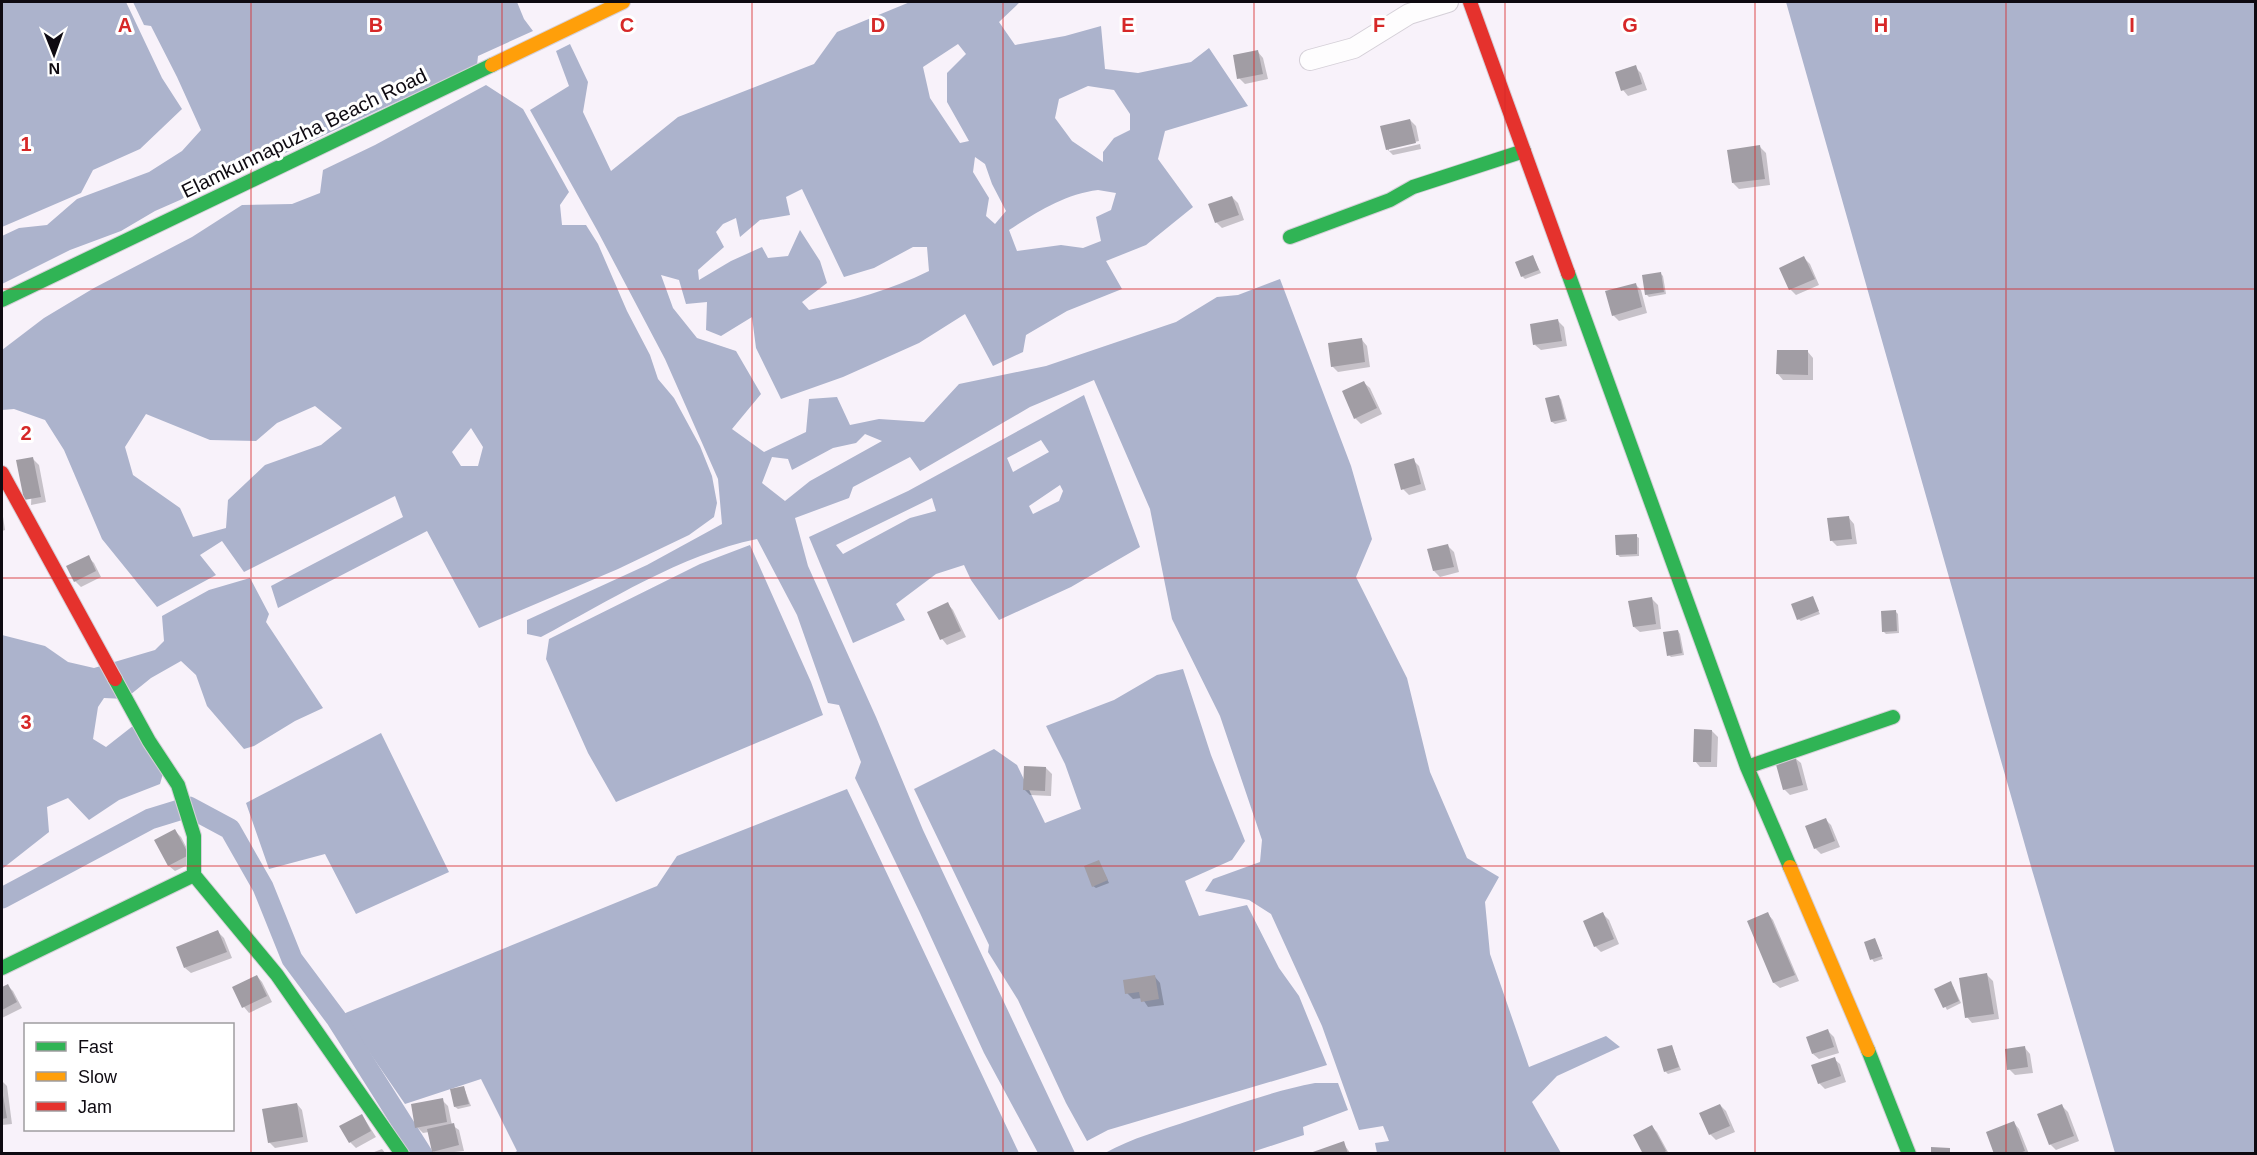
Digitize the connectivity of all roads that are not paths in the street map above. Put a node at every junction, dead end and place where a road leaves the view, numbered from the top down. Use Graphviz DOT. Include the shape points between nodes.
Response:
graph roads {
  1 [pos="623,2"];
  2 [pos="1448,2"];
  3 [pos="1470,2"];
  4 [pos="1310,60"];
  5 [pos="1524,151"];
  6 [pos="1290,237"];
  7 [pos="2,300"];
  8 [pos="2,473"];
  9 [pos="1893,717"];
  10 [pos="1746,767"];
  11 [pos="194,875"];
  12 [pos="2,968"];
  13 [pos="402,1154"];
  14 [pos="1909,1154"];
  1 -- 7 [label="main road, Elamkunnapuzha Beach Road"];
  2 -- 4 [label="street" via="1409,14 1354,48"];
  3 -- 5 [label="main road"];
  5 -- 6 [label="main road" via="1413,187 1390,200"];
  5 -- 10 [label="main road"];
  8 -- 11 [label="main road" via="149,741 178,785 194,836"];
  9 -- 10 [label="main road"];
  10 -- 14 [label="main road"];
  11 -- 12 [label="main road"];
  11 -- 13 [label="main road" via="290,993"];
}
